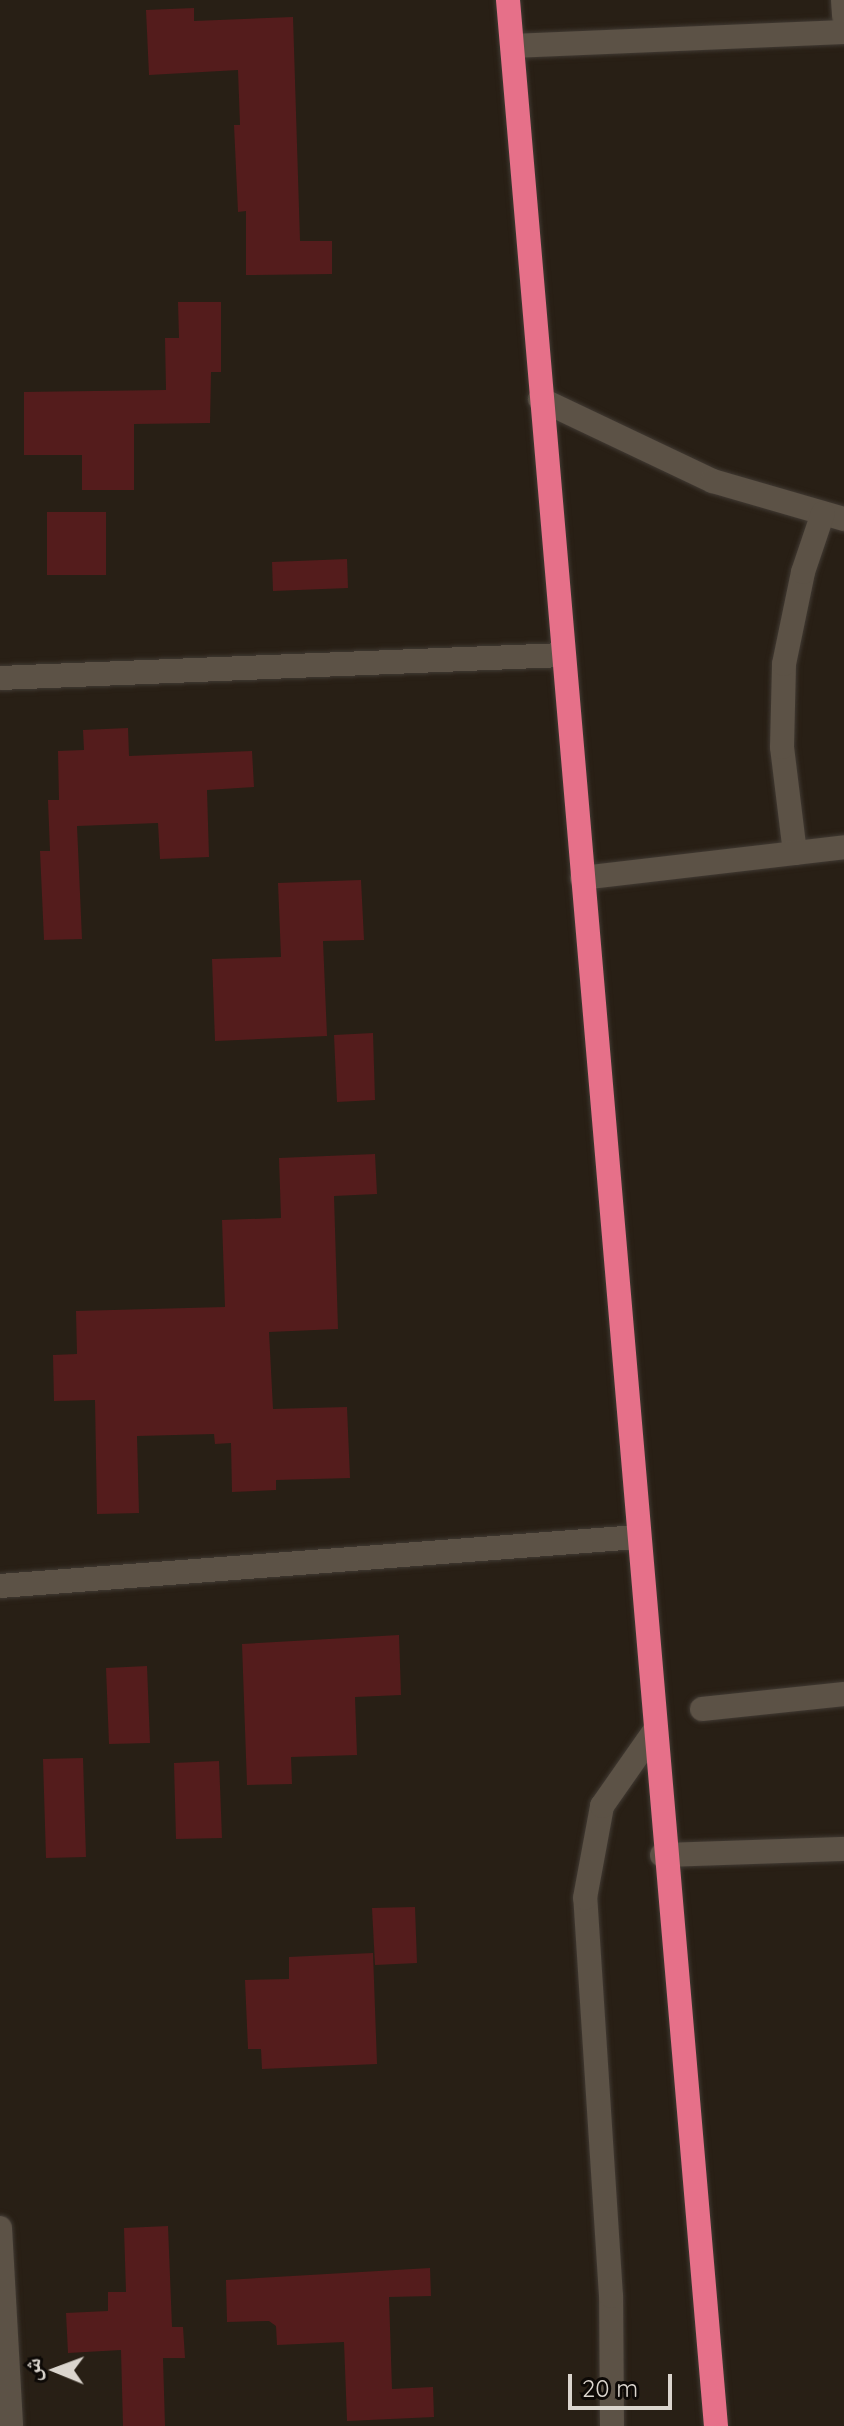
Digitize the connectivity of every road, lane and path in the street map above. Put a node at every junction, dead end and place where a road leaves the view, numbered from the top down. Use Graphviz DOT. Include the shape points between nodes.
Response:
graph roads {
  1 [pos="508,0"];
  2 [pos="843,0"];
  3 [pos="844,16"];
  4 [pos="844,32"];
  5 [pos="512,46"];
  6 [pos="540,399"];
  7 [pos="834,516"];
  8 [pos="562,655"];
  9 [pos="0,678"];
  10 [pos="844,847"];
  11 [pos="795,853"];
  12 [pos="582,878"];
  13 [pos="637,1537"];
  14 [pos="0,1586"];
  15 [pos="844,1694"];
  16 [pos="702,1709"];
  17 [pos="656,1729"];
  18 [pos="844,1849"];
  19 [pos="662,1855"];
  20 [pos="0,2228"];
  21 [pos="11,2426"];
  22 [pos="612,2426"];
  23 [pos="716,2426"];
  1 -- 5 [label="highway"];
  2 -- 3 [label="street"];
  4 -- 5 [label="street"];
  5 -- 6 [label="highway"];
  6 -- 7 [label="street" via="713,481"];
  6 -- 8 [label="highway"];
  7 -- 11 [label="street" via="803,572 784,664 782,747"];
  8 -- 9 [label="street"];
  8 -- 12 [label="highway"];
  10 -- 11 [label="street"];
  11 -- 12 [label="street"];
  12 -- 13 [label="highway"];
  13 -- 14 [label="street"];
  13 -- 17 [label="highway"];
  15 -- 16 [label="street"];
  17 -- 19 [label="highway"];
  17 -- 22 [label="street" via="602,1806 585,1898 611,2296"];
  18 -- 19 [label="street"];
  19 -- 23 [label="highway"];
  20 -- 21 [label="street"];
}
